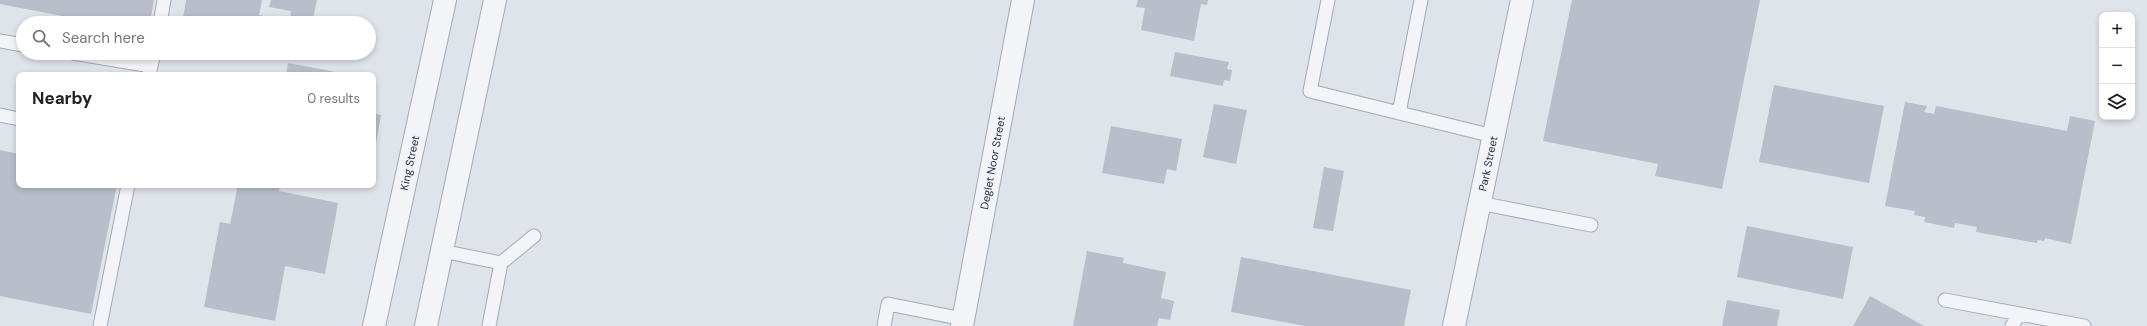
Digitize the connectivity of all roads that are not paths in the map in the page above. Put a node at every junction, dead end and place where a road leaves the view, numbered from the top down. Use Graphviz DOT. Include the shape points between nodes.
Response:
graph roads {
  1 [pos="164,0"];
  2 [pos="445,0"];
  3 [pos="495,0"];
  4 [pos="1023,0"];
  5 [pos="1328,0"];
  6 [pos="1421,0"];
  7 [pos="1522,0"];
  8 [pos="161,16"];
  9 [pos="0,41"];
  10 [pos="16,44"];
  11 [pos="103,60"];
  12 [pos="152,60"];
  13 [pos="150,71"];
  14 [pos="1399,113"];
  15 [pos="0,115"];
  16 [pos="16,118"];
  17 [pos="1493,136"];
  18 [pos="127,188"];
  19 [pos="1479,203"];
  20 [pos="1591,225"];
  21 [pos="534,236"];
  22 [pos="442,251"];
  23 [pos="500,263"];
  24 [pos="1945,300"];
  25 [pos="2019,314"];
  26 [pos="963,323"];
  27 [pos="100,326"];
  28 [pos="374,326"];
  29 [pos="426,326"];
  30 [pos="489,326"];
  31 [pos="884,326"];
  32 [pos="1454,326"];
  33 [pos="2012,326"];
  34 [pos="2084,326"];
  1 -- 8 [label="lane"];
  2 -- 28 [label="street, King Street"];
  3 -- 22 [label="street"];
  4 -- 26 [label="street, Deglet Noor Street"];
  5 -- 14 [label="lane" via="1310,91"];
  6 -- 14 [label="lane"];
  7 -- 17 [label="street, Park Street"];
  9 -- 10 [label="lane"];
  11 -- 13 [label="lane"];
  12 -- 13 [label="lane"];
  14 -- 17 [label="lane"];
  15 -- 16 [label="lane"];
  17 -- 19 [label="street, Park Street"];
  18 -- 27 [label="lane"];
  19 -- 20 [label="lane"];
  19 -- 32 [label="street, Park Street"];
  21 -- 23 [label="lane"];
  22 -- 23 [label="lane"];
  22 -- 29 [label="street"];
  23 -- 30 [label="lane"];
  24 -- 25 [label="lane"];
  25 -- 33 [label="lane"];
  25 -- 34 [label="lane"];
  26 -- 31 [label="lane" via="888,304"];
}
